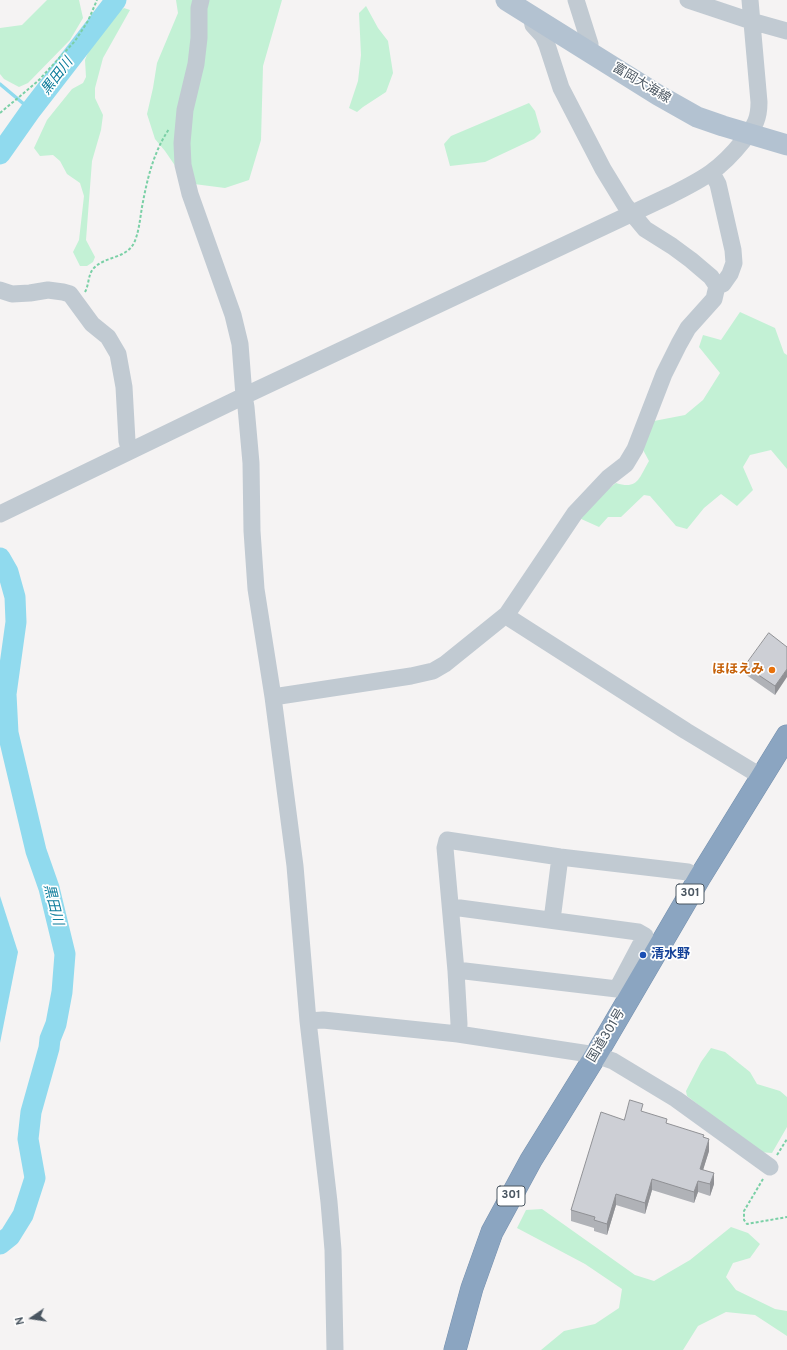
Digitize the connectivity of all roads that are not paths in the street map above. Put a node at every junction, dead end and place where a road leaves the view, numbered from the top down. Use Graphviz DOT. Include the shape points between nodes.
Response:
graph roads {
  1 [pos="201,0"];
  2 [pos="506,0"];
  3 [pos="576,0"];
  4 [pos="688,0"];
  5 [pos="750,0"];
  6 [pos="530,15"];
  7 [pos="751,21"];
  8 [pos="787,31"];
  9 [pos="589,52"];
  10 [pos="749,134"];
  11 [pos="787,145"];
  12 [pos="712,173"];
  13 [pos="632,213"];
  14 [pos="718,286"];
  15 [pos="0,290"];
  16 [pos="244,396"];
  17 [pos="130,451"];
  18 [pos="0,514"];
  19 [pos="507,614"];
  20 [pos="273,697"];
  21 [pos="787,736"];
  22 [pos="762,777"];
  23 [pos="560,857"];
  24 [pos="700,877"];
  25 [pos="451,909"];
  26 [pos="552,920"];
  27 [pos="456,971"];
  28 [pos="308,1021"];
  29 [pos="458,1034"];
  30 [pos="596,1055"];
  31 [pos="770,1167"];
  32 [pos="335,1350"];
  33 [pos="455,1350"];
  1 -- 16 [label="street" via="196,64 185,110 183,165 190,194 233,315 240,344"];
  2 -- 6 [label="main road, 富岡大海線"];
  3 -- 9 [label="street" via="590,44"];
  4 -- 7 [label="street"];
  5 -- 7 [label="street"];
  6 -- 9 [label="main road, 富岡大海線"];
  6 -- 13 [label="street" via="533,25 543,36 562,88 603,169"];
  7 -- 8 [label="street"];
  7 -- 10 [label="street" via="759,115"];
  9 -- 10 [label="main road, 富岡大海線" via="697,117"];
  10 -- 11 [label="main road, 富岡大海線"];
  10 -- 12 [label="street"];
  12 -- 13 [label="street"];
  12 -- 14 [label="street" via="718,184 734,263 730,274 723,284"];
  13 -- 14 [label="street" via="645,229 691,260"];
  13 -- 16 [label="street"];
  14 -- 19 [label="street" via="714,299 688,328 664,374 635,449 626,464 608,478 575,513"];
  15 -- 17 [label="street" via="12,294 48,290 70,294 92,324 108,337 118,354"];
  16 -- 17 [label="street"];
  16 -- 20 [label="street" via="251,463 256,589"];
  17 -- 18 [label="street"];
  19 -- 20 [label="street" via="445,664 433,670 411,676"];
  19 -- 22 [label="street" via="679,727"];
  20 -- 28 [label="street" via="295,866"];
  21 -- 22 [label="highway, 国道301号 / 301"];
  22 -- 24 [label="highway, 国道301号 / 301"];
  23 -- 24 [label="street" via="688,872"];
  23 -- 25 [label="street" via="448,840 445,848"];
  23 -- 26 [label="street"];
  24 -- 30 [label="highway, 国道301号 / 301"];
  25 -- 26 [label="street"];
  25 -- 27 [label="street"];
  26 -- 27 [label="street" via="638,932 645,936 617,990"];
  27 -- 29 [label="street" via="460,1024"];
  28 -- 29 [label="street" via="322,1020"];
  28 -- 32 [label="street" via="333,1250"];
  29 -- 30 [label="street"];
  30 -- 31 [label="street" via="613,1061 676,1099"];
  30 -- 33 [label="highway, 国道301号 / 301" via="531,1160 492,1232 472,1288"];
}
